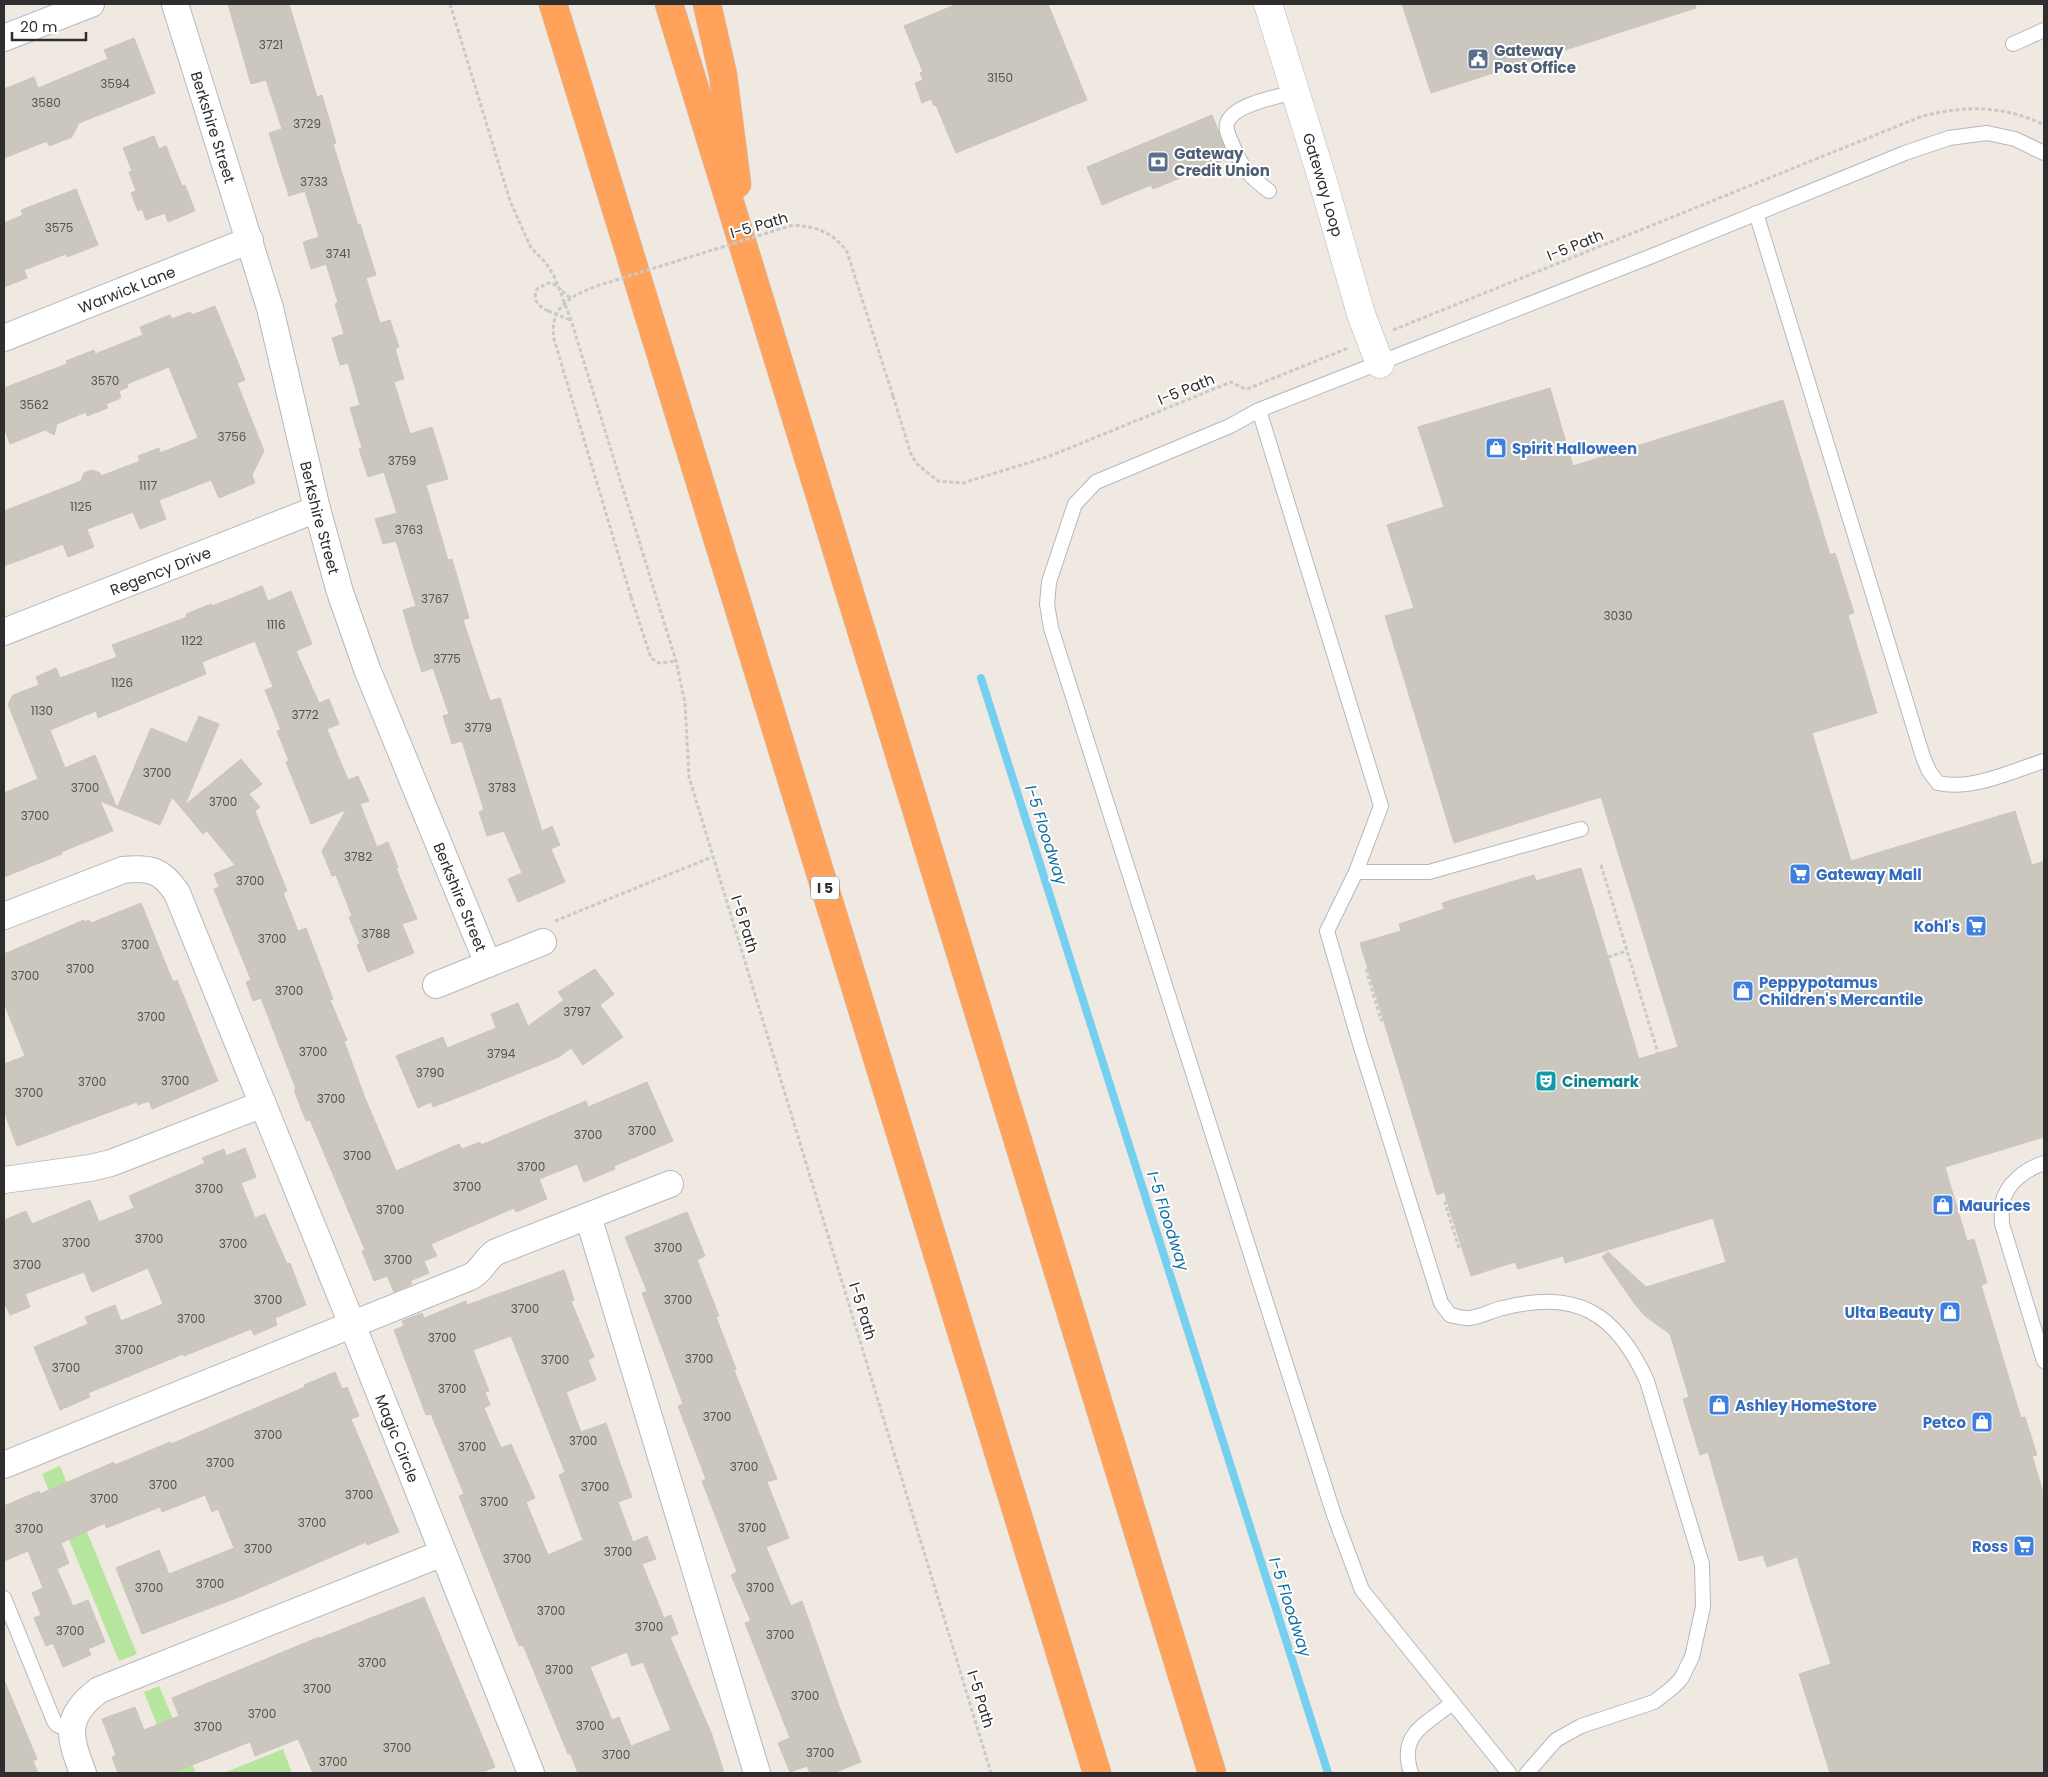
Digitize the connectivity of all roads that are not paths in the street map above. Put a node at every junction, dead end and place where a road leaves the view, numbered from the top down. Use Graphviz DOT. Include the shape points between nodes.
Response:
graph roads {
  1 [pos="91,4"];
  2 [pos="175,4"];
  3 [pos="553,4"];
  4 [pos="669,4"];
  5 [pos="707,4"];
  6 [pos="1268,4"];
  7 [pos="2044,30"];
  8 [pos="4,38"];
  9 [pos="2013,44"];
  10 [pos="1296,92"];
  11 [pos="2044,152"];
  12 [pos="1269,191"];
  13 [pos="1756,213"];
  14 [pos="250,240"];
  15 [pos="748,265"];
  16 [pos="4,338"];
  17 [pos="1375,352"];
  18 [pos="1259,410"];
  19 [pos="317,509"];
  20 [pos="4,632"];
  21 [pos="2044,761"];
  22 [pos="1581,829"];
  23 [pos="1356,872"];
  24 [pos="4,916"];
  25 [pos="545,933"];
  26 [pos="488,964"];
  27 [pos="436,985"];
  28 [pos="263,1104"];
  29 [pos="2044,1164"];
  30 [pos="4,1180"];
  31 [pos="670,1184"];
  32 [pos="588,1216"];
  33 [pos="352,1324"];
  34 [pos="2044,1361"];
  35 [pos="4,1466"];
  36 [pos="443,1553"];
  37 [pos="4,1598"];
  38 [pos="1452,1703"];
  39 [pos="72,1731"];
  40 [pos="83,1773"];
  41 [pos="531,1773"];
  42 [pos="757,1773"];
  43 [pos="1097,1773"];
  44 [pos="1212,1773"];
  45 [pos="1411,1773"];
  46 [pos="1509,1773"];
  47 [pos="1527,1773"];
  1 -- 8 [label="street"];
  2 -- 14 [label="street, Berkshire Street"];
  3 -- 43 [label="highway, I 5"];
  4 -- 15 [label="highway"];
  5 -- 15 [label="highway" via="723,75"];
  6 -- 10 [label="street, Gateway Loop"];
  7 -- 9 [label="lane"];
  10 -- 12 [label="lane" via="1237,111 1227,125 1242,166 1251,178"];
  10 -- 17 [label="street, Gateway Loop" via="1360,314"];
  11 -- 13 [label="lane" via="2015,139 1987,134 1949,138"];
  13 -- 17 [label="lane"];
  13 -- 21 [label="lane" via="1929,771 1938,783 1964,786"];
  14 -- 16 [label="street, Warwick Lane"];
  14 -- 19 [label="street, Berkshire Street" via="282,352"];
  15 -- 44 [label="highway"];
  17 -- 18 [label="lane"];
  18 -- 23 [label="lane" via="1381,806"];
  18 -- 38 [label="lane" via="1230,426 1096,482 1075,504 1049,582 1047,604 1051,628 1336,1522 1362,1590"];
  19 -- 20 [label="street, Regency Drive"];
  19 -- 26 [label="street, Berkshire Street" via="340,592 364,661"];
  22 -- 23 [label="lane" via="1429,872"];
  23 -- 47 [label="lane" via="1327,931 1440,1303 1450,1315 1469,1318 1532,1302 1555,1301 1579,1305 1606,1322 1637,1360 1647,1381 1702,1564 1703,1607 1692,1658 1681,1679 1654,1702 1581,1726 1556,1740"];
  24 -- 28 [label="street, Magic Circle" via="124,870 139,868 157,872 168,879 177,893"];
  25 -- 26 [label="street"];
  26 -- 27 [label="street, Berkshire Street"];
  28 -- 30 [label="street" via="111,1163"];
  28 -- 33 [label="street, Magic Circle"];
  29 -- 34 [label="lane" via="2018,1178 2007,1191 2002,1204 2002,1224"];
  31 -- 32 [label="street"];
  32 -- 33 [label="street" via="496,1252 470,1277"];
  32 -- 42 [label="street"];
  33 -- 35 [label="street"];
  33 -- 36 [label="street, Magic Circle"];
  36 -- 39 [label="street" via="98,1690 82,1706"];
  36 -- 41 [label="street, Magic Circle"];
  37 -- 39 [label="lane" via="54,1721"];
  38 -- 45 [label="lane" via="1412,1737 1407,1751"];
  38 -- 46 [label="lane"];
  39 -- 40 [label="street" via="72,1744"];
}
